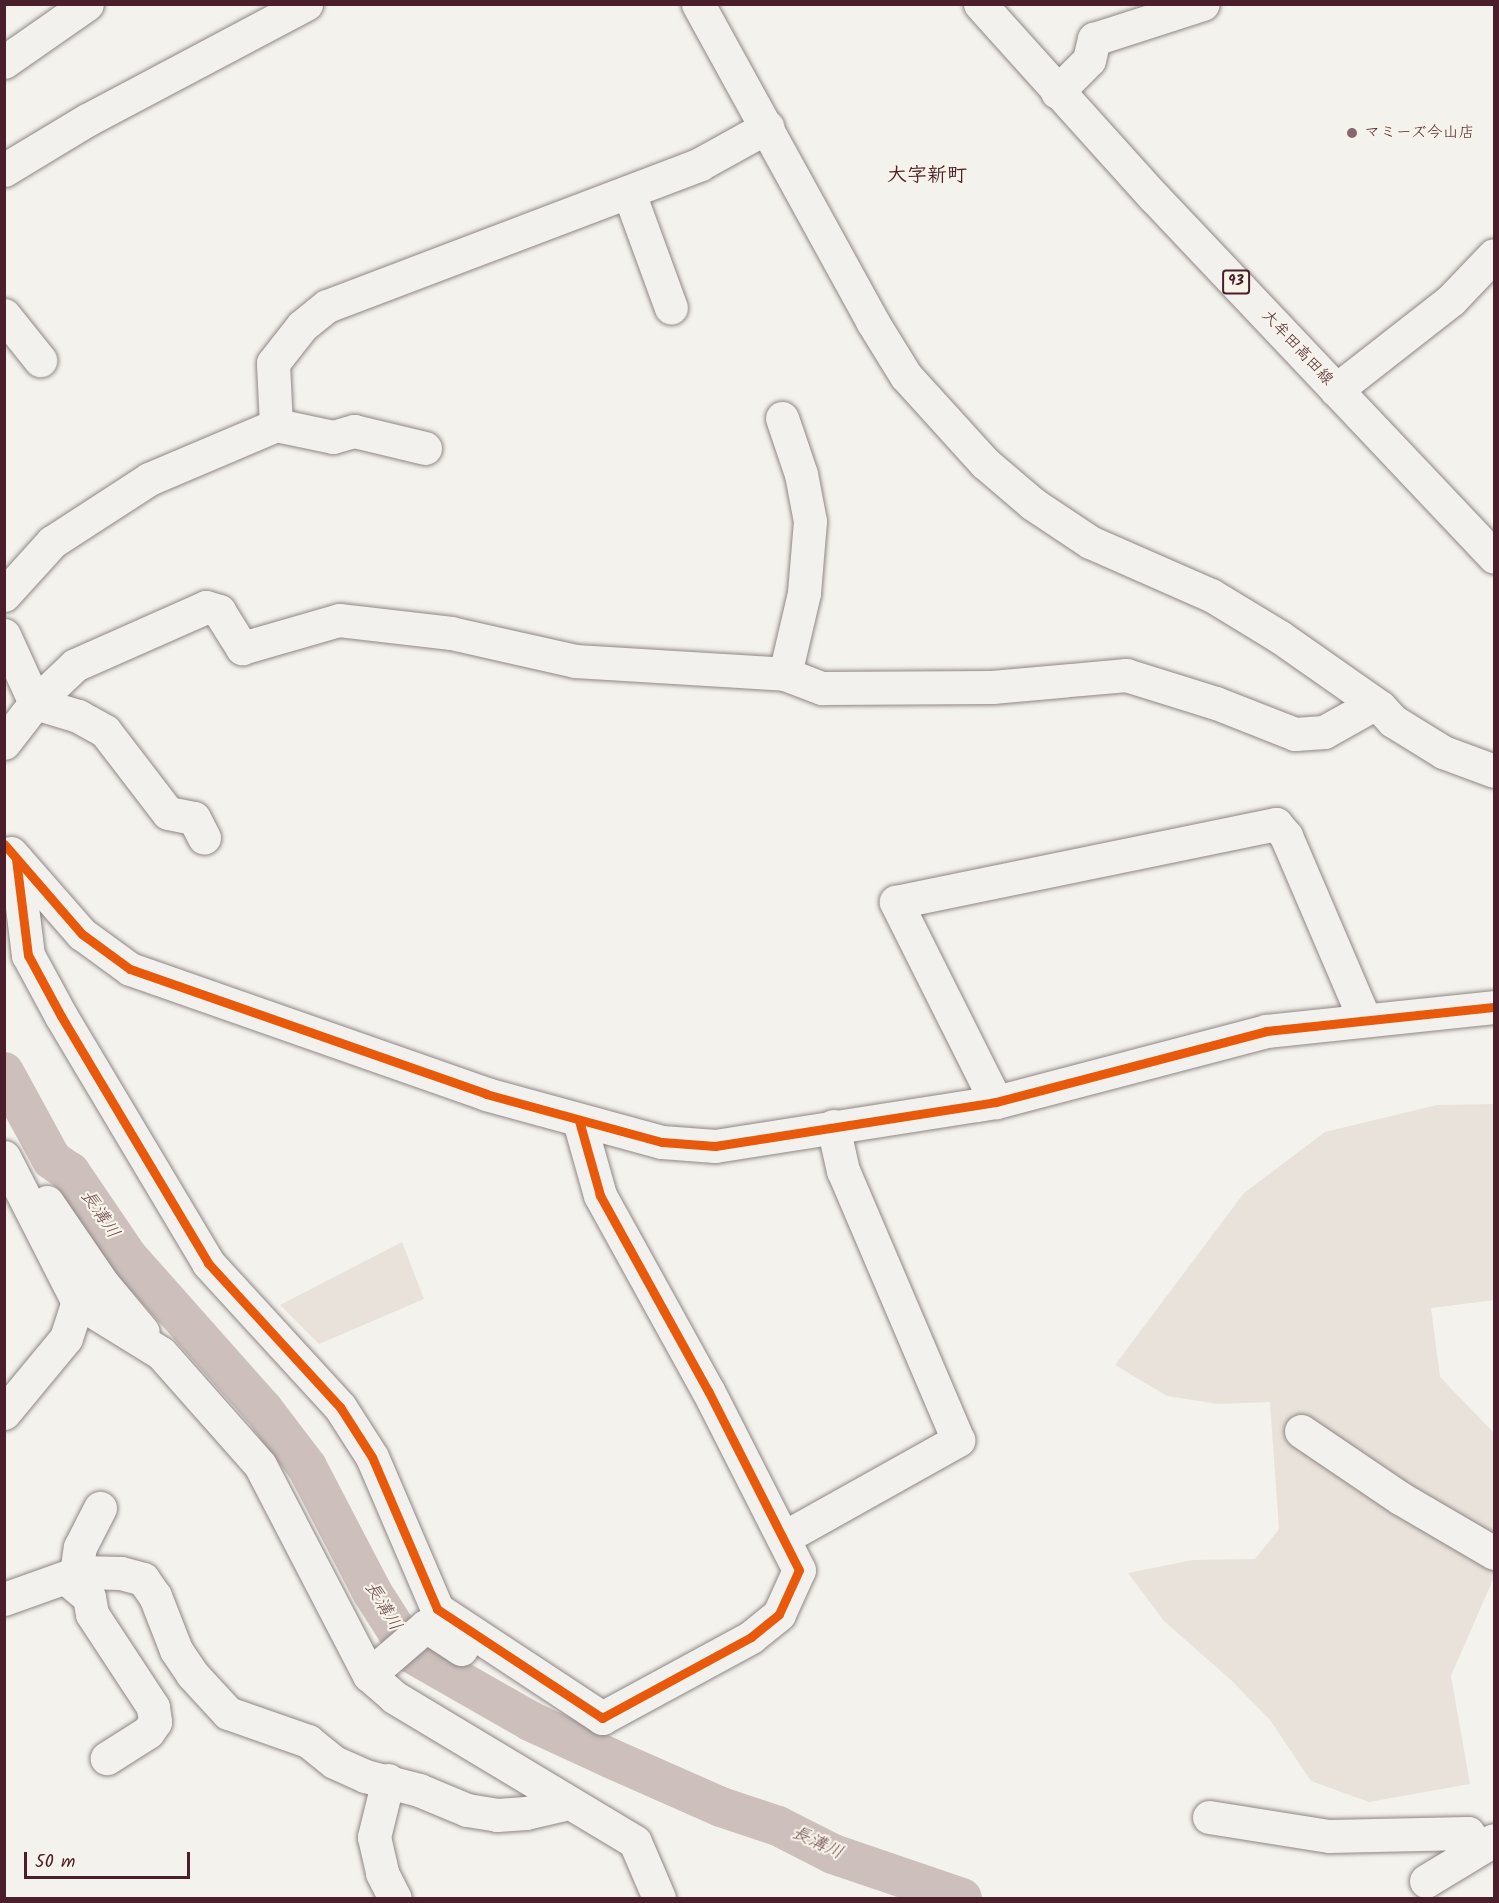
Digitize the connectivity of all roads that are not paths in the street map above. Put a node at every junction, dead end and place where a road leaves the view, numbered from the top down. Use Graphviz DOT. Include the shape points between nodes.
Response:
graph roads {
  1 [pos="87,4"];
  2 [pos="306,4"];
  3 [pos="698,4"];
  4 [pos="980,4"];
  5 [pos="1203,4"];
  6 [pos="4,62"];
  7 [pos="1057,92"];
  8 [pos="767,127"];
  9 [pos="4,170"];
  10 [pos="629,193"];
  11 [pos="1494,255"];
  12 [pos="671,308"];
  13 [pos="4,315"];
  14 [pos="40,360"];
  15 [pos="1336,390"];
  16 [pos="782,418"];
  17 [pos="276,425"];
  18 [pos="425,448"];
  19 [pos="1494,557"];
  20 [pos="4,595"];
  21 [pos="4,635"];
  22 [pos="785,674"];
  23 [pos="35,703"];
  24 [pos="1367,708"];
  25 [pos="4,742"];
  26 [pos="1494,771"];
  27 [pos="204,838"];
  28 [pos="10,851"];
  29 [pos="1494,1007"];
  30 [pos="1364,1018"];
  31 [pos="996,1102"];
  32 [pos="579,1121"];
  33 [pos="834,1126"];
  34 [pos="4,1142"];
  35 [pos="4,1157"];
  36 [pos="78,1302"];
  37 [pos="161,1353"];
  38 [pos="4,1413"];
  39 [pos="1301,1431"];
  40 [pos="100,1508"];
  41 [pos="783,1538"];
  42 [pos="1494,1553"];
  43 [pos="71,1576"];
  44 [pos="4,1599"];
  45 [pos="494,1647"];
  46 [pos="376,1669"];
  47 [pos="107,1758"];
  48 [pos="388,1780"];
  49 [pos="569,1803"];
  50 [pos="1209,1817"];
  51 [pos="1487,1844"];
  52 [pos="1426,1881"];
  53 [pos="395,1899"];
  54 [pos="659,1899"];
  1 -- 6 [label="street"];
  2 -- 9 [label="street" via="87,120"];
  3 -- 8 [label="street"];
  4 -- 7 [label="street, 大牟田高田線 / 93"];
  5 -- 7 [label="street" via="1094,39 1089,60"];
  7 -- 15 [label="street, 大牟田高田線 / 93"];
  8 -- 10 [label="street" via="700,164"];
  8 -- 26 [label="street" via="906,376 985,463 1033,504 1090,542 1211,595 1290,643 1380,706 1393,721 1443,752"];
  10 -- 12 [label="street"];
  10 -- 17 [label="street" via="327,306 302,326 273,363"];
  11 -- 15 [label="street" via="1451,300"];
  13 -- 14 [label="street"];
  15 -- 19 [label="street, 大牟田高田線 / 93"];
  16 -- 22 [label="street" via="801,474 810,521 804,593"];
  17 -- 18 [label="street" via="333,436 354,431"];
  17 -- 20 [label="street" via="149,479 52,542"];
  21 -- 23 [label="street"];
  22 -- 23 [label="street" via="575,661 451,633 339,620 242,648 219,611 206,607 75,665"];
  22 -- 24 [label="street" via="822,688 992,687 1126,675 1216,703 1295,734 1324,732"];
  23 -- 25 [label="street"];
  23 -- 27 [label="street" via="78,716 105,731 168,813 194,818"];
  28 -- 32 [label="street" via="82,934 130,969 486,1094"];
  28 -- 45 [label="street" via="28,955 208,1263 340,1407 372,1457 437,1609"];
  29 -- 30 [label="street"];
  30 -- 31 [label="street" via="1266,1031"];
  30 -- 31 [label="street" via="1286,836 1275,824 896,902"];
  31 -- 33 [label="street"];
  32 -- 33 [label="street" via="662,1142 715,1146"];
  32 -- 41 [label="street" via="600,1195 708,1391"];
  33 -- 41 [label="street" via="843,1171 958,1440"];
  34 -- 37 [label="street" via="103,1284"];
  35 -- 36 [label="street"];
  36 -- 37 [label="street"];
  36 -- 38 [label="street" via="66,1338"];
  37 -- 46 [label="street" via="260,1465"];
  39 -- 42 [label="street" via="1400,1498"];
  40 -- 43 [label="street" via="80,1547"];
  41 -- 45 [label="street" via="799,1570 779,1614 751,1637 602,1718"];
  43 -- 44 [label="street"];
  43 -- 47 [label="street" via="89,1597 92,1614 153,1707 155,1722 148,1732"];
  43 -- 48 [label="street" via="121,1573 143,1580 155,1596 176,1650 228,1713 308,1741 334,1762 365,1776"];
  45 -- 46 [label="street" via="473,1657 426,1626"];
  46 -- 49 [label="street" via="394,1697"];
  48 -- 49 [label="street" via="467,1810 497,1815"];
  48 -- 53 [label="street" via="374,1837 382,1873"];
  49 -- 54 [label="street" via="635,1842"];
  50 -- 51 [label="street" via="1329,1836 1468,1833"];
  51 -- 52 [label="street"];
}
